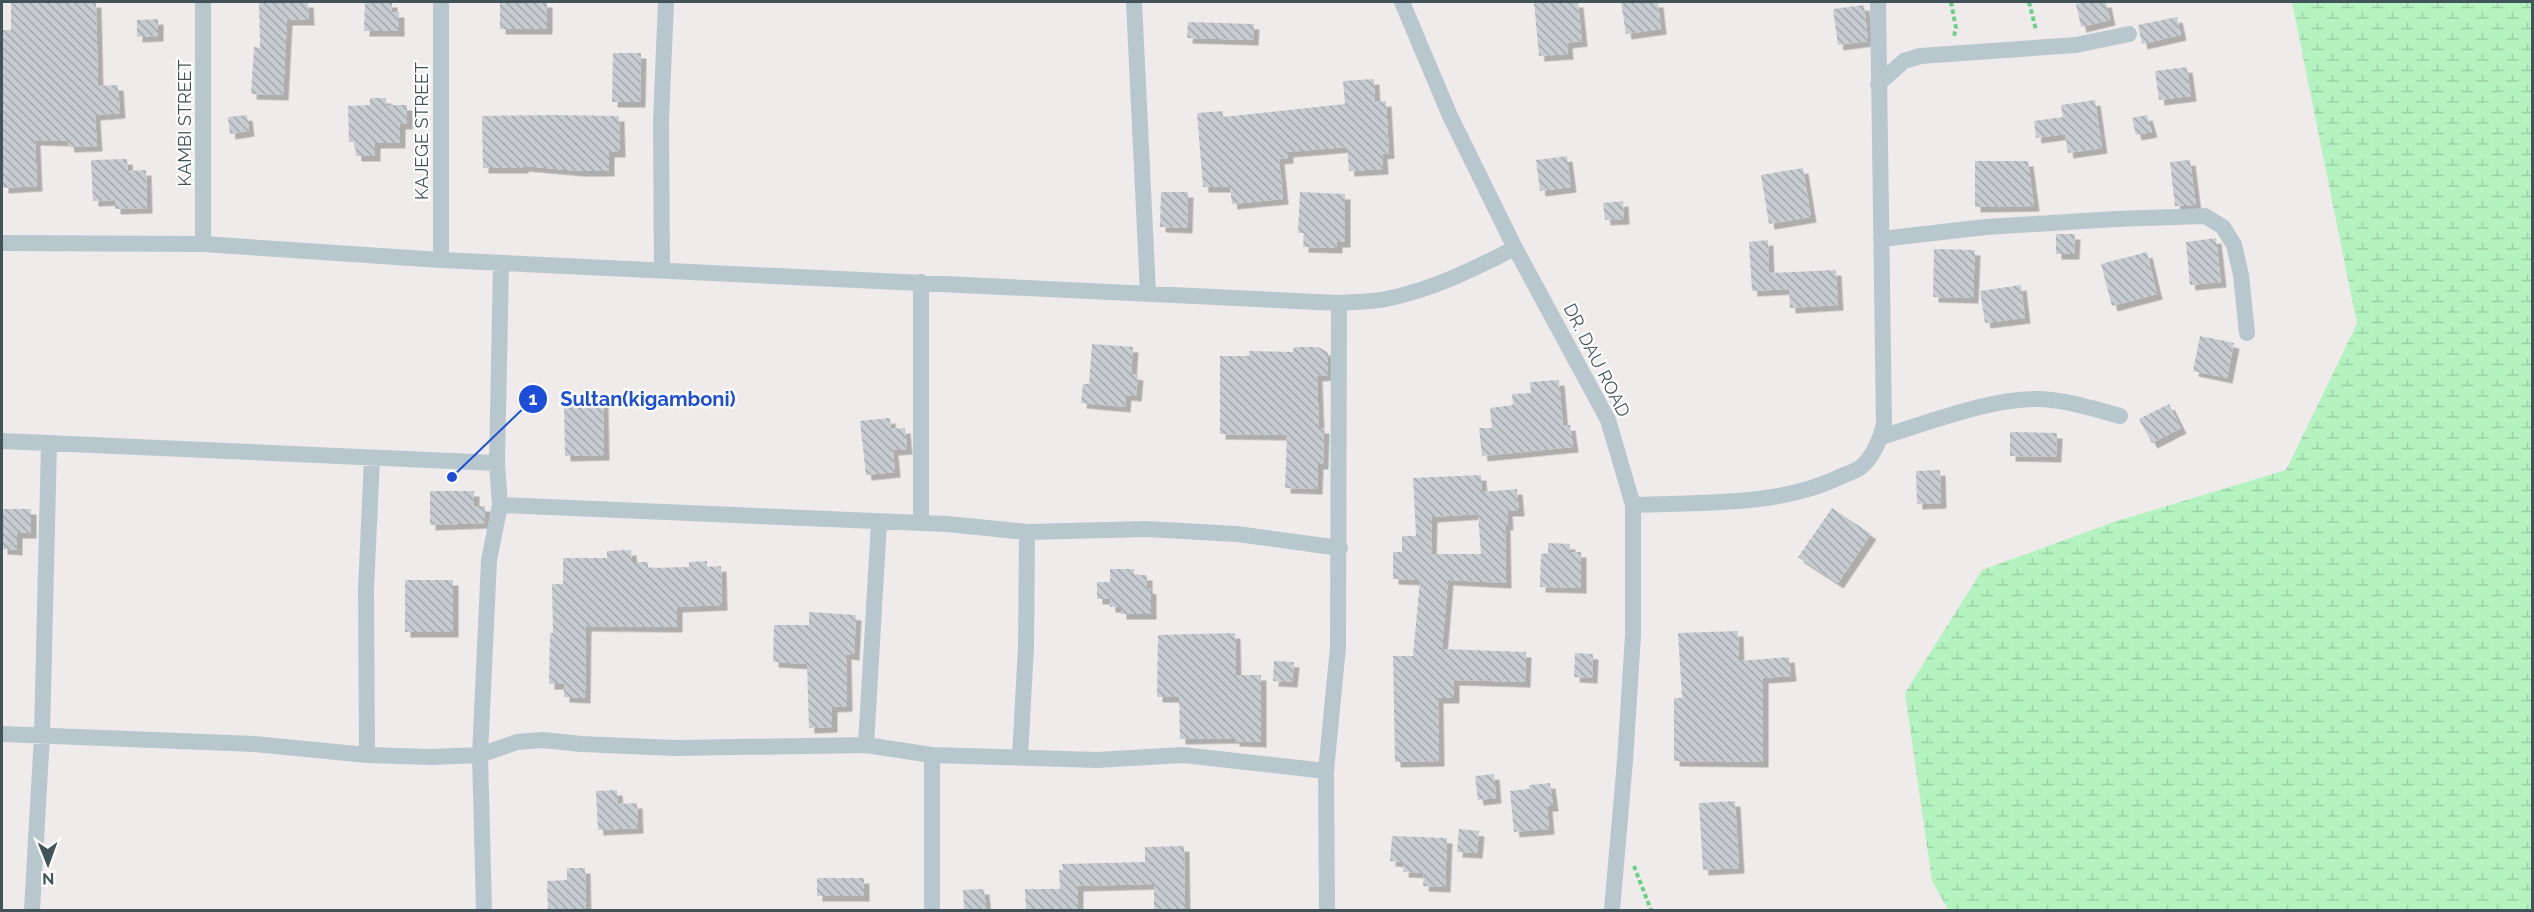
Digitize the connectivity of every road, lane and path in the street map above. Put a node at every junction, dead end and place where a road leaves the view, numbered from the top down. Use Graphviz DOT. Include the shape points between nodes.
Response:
graph roads {
  1 [pos="203,2"];
  2 [pos="441,2"];
  3 [pos="666,2"];
  4 [pos="1134,2"];
  5 [pos="1402,2"];
  6 [pos="1878,2"];
  7 [pos="1951,2"];
  8 [pos="2028,2"];
  9 [pos="2129,34"];
  10 [pos="2040,47"];
  11 [pos="1951,53"];
  12 [pos="1878,84"];
  13 [pos="1881,238"];
  14 [pos="2,243"];
  15 [pos="203,244"];
  16 [pos="1515,248"];
  17 [pos="441,260"];
  18 [pos="501,263"];
  19 [pos="662,270"];
  20 [pos="921,282"];
  21 [pos="1148,293"];
  22 [pos="1339,303"];
  23 [pos="2247,333"];
  24 [pos="2120,416"];
  25 [pos="1881,436"];
  26 [pos="2,441"];
  27 [pos="49,443"];
  28 [pos="372,459"];
  29 [pos="497,463"];
  30 [pos="500,505"];
  31 [pos="1633,506"];
  32 [pos="879,523"];
  33 [pos="921,523"];
  34 [pos="1027,532"];
  35 [pos="1340,548"];
  36 [pos="2,734"];
  37 [pos="42,735"];
  38 [pos="866,746"];
  39 [pos="367,755"];
  40 [pos="480,755"];
  41 [pos="932,755"];
  42 [pos="1020,757"];
  43 [pos="1326,771"];
  44 [pos="32,910"];
  45 [pos="484,910"];
  46 [pos="932,910"];
  47 [pos="1328,910"];
  48 [pos="1612,910"];
  1 -- 15 [label="street, KAMBI STREET"];
  2 -- 17 [label="street, KAJEGE STREET"];
  3 -- 19 [label="street" via="661,121"];
  4 -- 21 [label="street"];
  5 -- 16 [label="street, DR. DAU ROAD" via="1450,116"];
  6 -- 12 [label="street"];
  7 -- 11 [label="path" via="1956,28"];
  8 -- 10 [label="path"];
  9 -- 10 [label="street" via="2076,45"];
  10 -- 11 [label="street"];
  11 -- 12 [label="street" via="1904,61"];
  12 -- 13 [label="street"];
  13 -- 23 [label="street" via="2009,226 2205,216 2223,227 2234,245"];
  13 -- 25 [label="street"];
  14 -- 15 [label="street"];
  15 -- 17 [label="street"];
  16 -- 22 [label="street" via="1417,291 1384,300"];
  16 -- 31 [label="street, DR. DAU ROAD" via="1608,420"];
  17 -- 18 [label="street"];
  18 -- 19 [label="street"];
  18 -- 29 [label="street"];
  19 -- 20 [label="street"];
  20 -- 21 [label="street"];
  20 -- 33 [label="street"];
  21 -- 22 [label="street"];
  22 -- 35 [label="street"];
  24 -- 25 [label="street" via="2069,402 2038,399 1975,408"];
  25 -- 31 [label="street" via="1879,445 1861,467 1798,493"];
  26 -- 27 [label="street"];
  27 -- 28 [label="street"];
  27 -- 37 [label="street"];
  28 -- 29 [label="street"];
  28 -- 39 [label="street" via="366,589"];
  29 -- 30 [label="street"];
  30 -- 32 [label="street"];
  30 -- 40 [label="street" via="489,560"];
  31 -- 48 [label="street, DR. DAU ROAD" via="1633,635"];
  32 -- 33 [label="street"];
  32 -- 38 [label="street"];
  33 -- 34 [label="street"];
  34 -- 35 [label="street" via="1214,533"];
  34 -- 42 [label="street"];
  35 -- 43 [label="street" via="1338,647"];
  36 -- 37 [label="street"];
  37 -- 39 [label="street" via="254,744"];
  37 -- 44 [label="street"];
  38 -- 40 [label="street" via="676,748 543,740 517,742"];
  38 -- 41 [label="street"];
  39 -- 40 [label="street"];
  40 -- 45 [label="street"];
  41 -- 42 [label="street"];
  41 -- 46 [label="street"];
  42 -- 43 [label="street" via="1097,760 1183,755"];
  43 -- 47 [label="street"];
}
